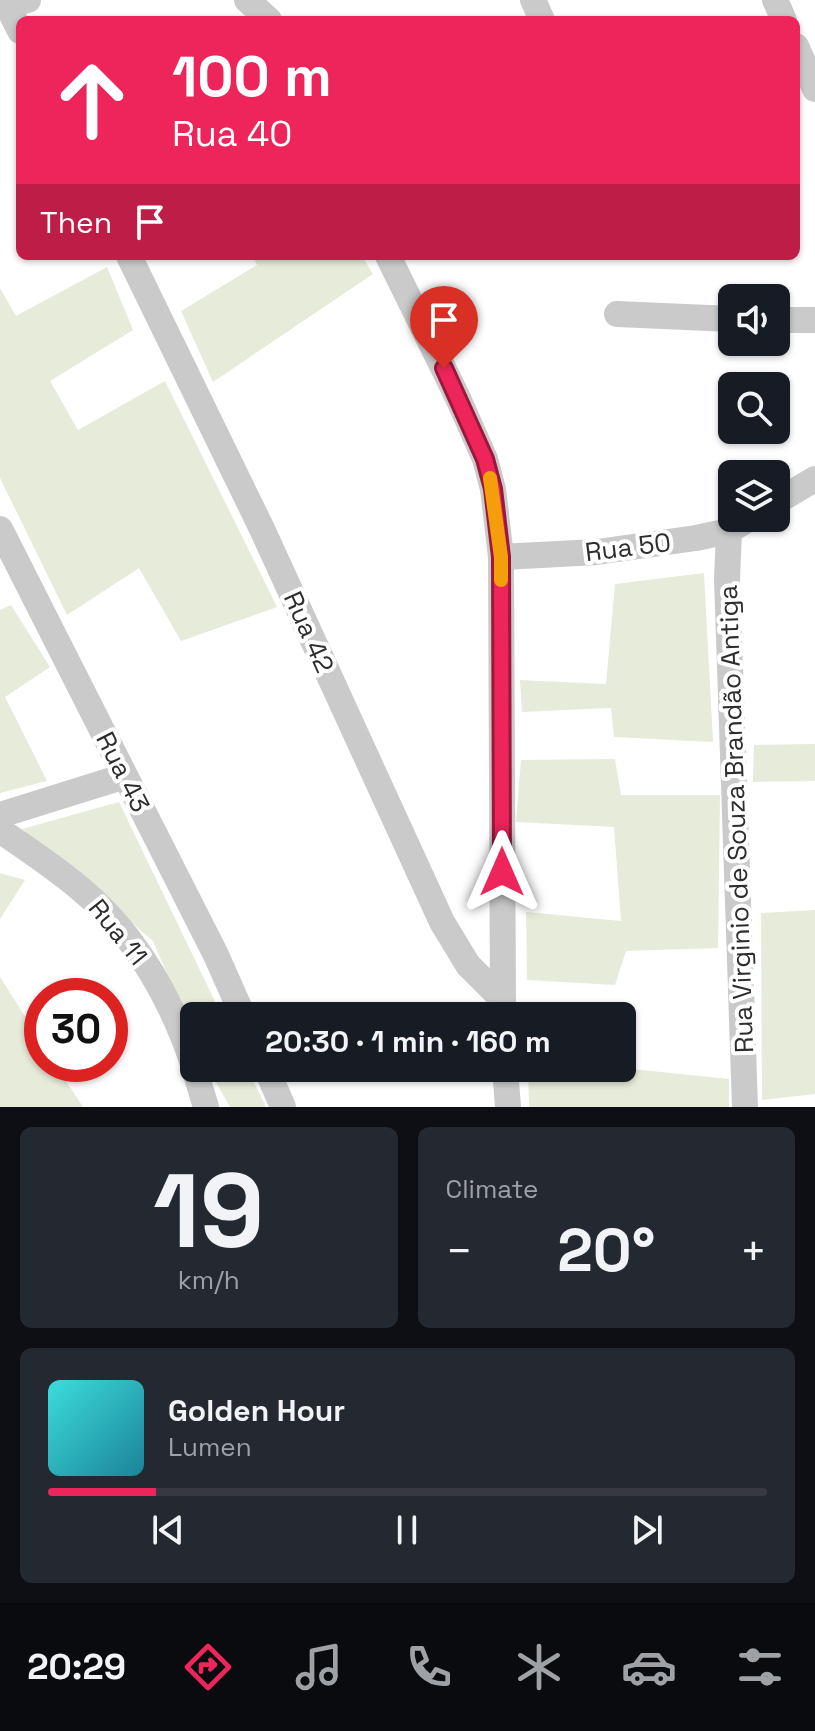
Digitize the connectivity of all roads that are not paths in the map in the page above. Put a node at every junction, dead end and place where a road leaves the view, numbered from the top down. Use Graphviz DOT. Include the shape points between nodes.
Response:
graph roads {
  1 [pos="247,0"];
  2 [pos="265,16"];
  3 [pos="800,55"];
  4 [pos="815,89"];
  5 [pos="131,260"];
  6 [pos="390,260"];
  7 [pos="617,314"];
  8 [pos="718,318"];
  9 [pos="790,320"];
  10 [pos="815,320"];
  11 [pos="815,479"];
  12 [pos="790,494"];
  13 [pos="0,529"];
  14 [pos="718,531"];
  15 [pos="737,532"];
  16 [pos="501,557"];
  17 [pos="125,776"];
  18 [pos="0,815"];
  19 [pos="0,830"];
  20 [pos="237,1002"];
  21 [pos="499,1002"];
  22 [pos="503,1002"];
  23 [pos="180,1030"];
  24 [pos="198,1082"];
  25 [pos="272,1082"];
  26 [pos="505,1082"];
  27 [pos="505,1103"];
  28 [pos="206,1107"];
  29 [pos="283,1107"];
  30 [pos="745,1107"];
  1 -- 2 [label="street"];
  3 -- 4 [label="street"];
  5 -- 21 [label="street, Rua 42" via="262,529 412,862 468,965"];
  6 -- 16 [label="street" via="485,459"];
  7 -- 8 [label="street"];
  9 -- 10 [label="street"];
  11 -- 12 [label="street"];
  13 -- 17 [label="street, Rua 43"];
  14 -- 16 [label="street, Rua 50" via="597,552"];
  15 -- 30 [label="street, Rua Virginio de Souza Brandão Antiga" via="727,579"];
  16 -- 22 [label="street"];
  17 -- 18 [label="street"];
  17 -- 20 [label="street, Rua 43"];
  19 -- 23 [label="street, Rua 11" via="85,892 128,937"];
  24 -- 28 [label="street, Rua 11"];
  25 -- 29 [label="street"];
  26 -- 27 [label="street"];
}
